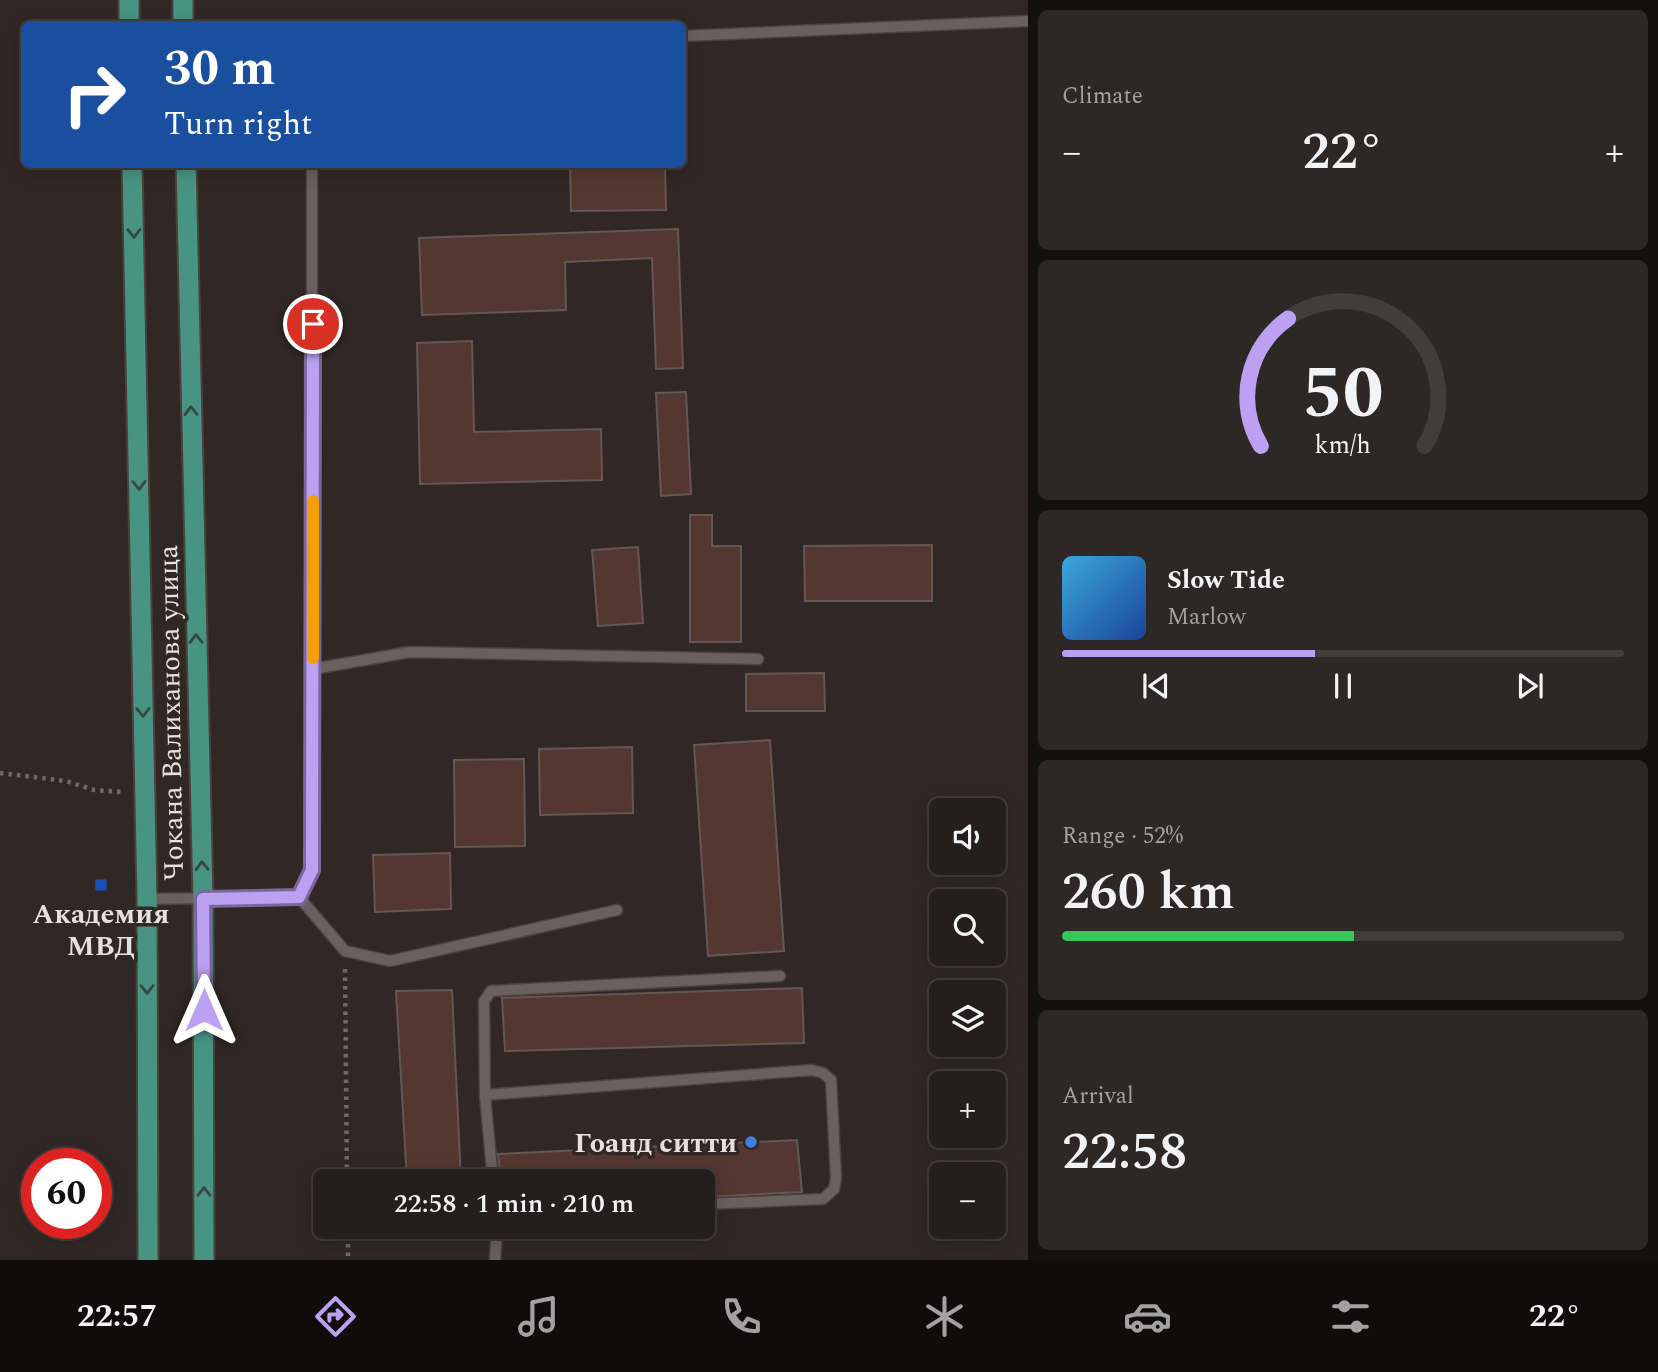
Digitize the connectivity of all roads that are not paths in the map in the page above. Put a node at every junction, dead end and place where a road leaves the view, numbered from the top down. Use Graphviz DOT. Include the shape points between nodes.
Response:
graph roads {
  1 [pos="129,0"];
  2 [pos="183,0"];
  3 [pos="129,21"];
  4 [pos="183,21"];
  5 [pos="1028,21"];
  6 [pos="686,36"];
  7 [pos="132,168"];
  8 [pos="186,168"];
  9 [pos="312,168"];
  10 [pos="758,659"];
  11 [pos="313,669"];
  12 [pos="299,897"];
  13 [pos="147,899"];
  14 [pos="203,899"];
  15 [pos="617,910"];
  16 [pos="780,976"];
  17 [pos="485,1095"];
  18 [pos="492,1169"];
  19 [pos="715,1204"];
  20 [pos="496,1239"];
  21 [pos="148,1260"];
  22 [pos="204,1260"];
  23 [pos="495,1260"];
  1 -- 3 [label="main road"];
  2 -- 4 [label="main road"];
  5 -- 6 [label="lane"];
  7 -- 13 [label="main road, Чокана Валиханова улица, one-way"];
  14 -- 8 [label="main road, Чокана Валиханова улица, one-way"];
  9 -- 11 [label="lane"];
  10 -- 11 [label="lane" via="410,652"];
  11 -- 12 [label="lane" via="312,870"];
  12 -- 14 [label="lane"];
  12 -- 15 [label="lane" via="345,951 390,961"];
  13 -- 14 [label="lane"];
  13 -- 21 [label="main road, Чокана Валиханова улица, one-way"];
  22 -- 14 [label="main road, Чокана Валиханова улица, one-way"];
  16 -- 17 [label="lane" via="491,991 484,1001"];
  17 -- 18 [label="lane"];
  17 -- 19 [label="lane" via="812,1070 831,1080 834,1189 822,1199"];
  20 -- 23 [label="lane"];
}
